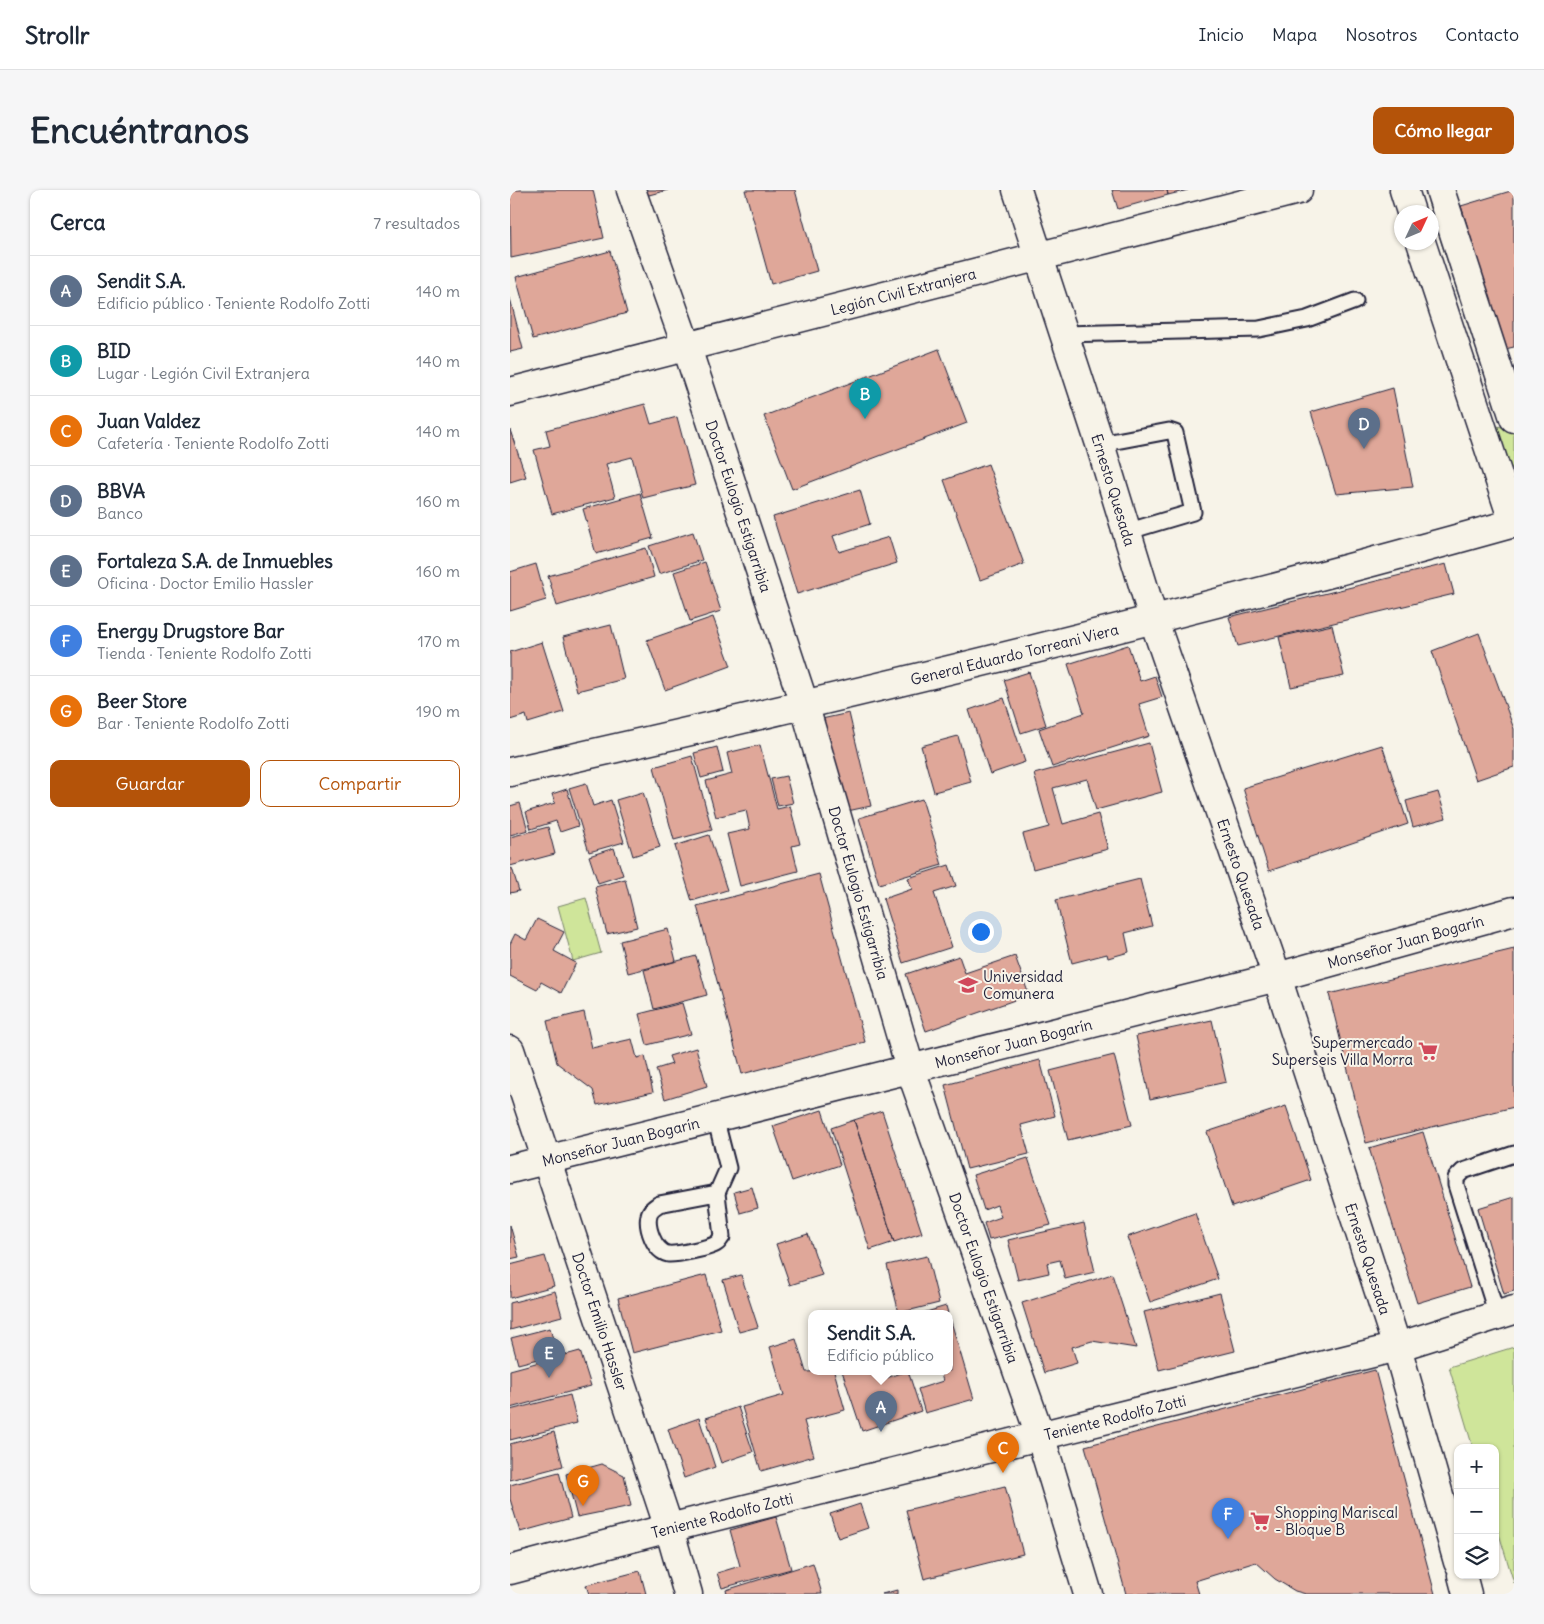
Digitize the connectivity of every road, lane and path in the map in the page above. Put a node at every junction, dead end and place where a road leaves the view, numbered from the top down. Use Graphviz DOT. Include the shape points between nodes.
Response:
graph roads {
  1 [pos="630,190"];
  2 [pos="1017,190"];
  3 [pos="1298,190"];
  4 [pos="1404,190"];
  5 [pos="1440,190"];
  6 [pos="1409,205"];
  7 [pos="1424,250"];
  8 [pos="1040,256"];
  9 [pos="1354,301"];
  10 [pos="1064,334"];
  11 [pos="687,348"];
  12 [pos="510,392"];
  13 [pos="1514,418"];
  14 [pos="1100,444"];
  15 [pos="1514,524"];
  16 [pos="1126,532"];
  17 [pos="1154,621"];
  18 [pos="805,707"];
  19 [pos="510,772"];
  20 [pos="1514,911"];
  21 [pos="1277,977"];
  22 [pos="510,1050"];
  23 [pos="910,1068"];
  24 [pos="715,1117"];
  25 [pos="1514,1154"];
  26 [pos="546,1160"];
  27 [pos="510,1169"];
  28 [pos="717,1193"];
  29 [pos="1505,1313"];
  30 [pos="1397,1347"];
  31 [pos="1040,1435"];
  32 [pos="669,1528"];
  33 [pos="1454,1548"];
  34 [pos="510,1570"];
  35 [pos="1463,1579"];
  36 [pos="688,1594"];
  37 [pos="1088,1594"];
  38 [pos="1467,1594"];
  1 -- 11 [label="main road, Doctor Eulogio Estigarribia"];
  2 -- 8 [label="main road, Ernesto Quesada"];
  3 -- 8 [label="main road, Legión Civil Extranjera"];
  4 -- 6 [label="main road"];
  5 -- 13 [label="main road"];
  7 -- 15 [label="main road"];
  8 -- 10 [label="main road, Ernesto Quesada"];
  8 -- 11 [label="main road, Legión Civil Extranjera"];
  9 -- 10 [label="lane" via="1307,319 1260,329"];
  10 -- 14 [label="main road, Ernesto Quesada"];
  11 -- 12 [label="main road, Legión Civil Extranjera"];
  11 -- 18 [label="main road, Doctor Eulogio Estigarribia"];
  14 -- 16 [label="main road, Ernesto Quesada"];
  14 -- 16 [label="lane" via="1169,431 1174,434 1193,512"];
  15 -- 17 [label="main road, General Eduardo Torreani Viera"];
  16 -- 17 [label="main road, Ernesto Quesada"];
  17 -- 18 [label="main road, General Eduardo Torreani Viera"];
  17 -- 21 [label="main road, Ernesto Quesada"];
  18 -- 19 [label="main road, General Eduardo Torreani Viera"];
  18 -- 23 [label="main road, Doctor Eulogio Estigarribia"];
  20 -- 21 [label="main road, Monseñor Juan Bogarín"];
  21 -- 23 [label="main road, Monseñor Juan Bogarín"];
  21 -- 30 [label="main road, Ernesto Quesada"];
  22 -- 26 [label="main road, Doctor Emilio Hassler"];
  23 -- 24 [label="main road, Monseñor Juan Bogarín"];
  23 -- 31 [label="main road, Doctor Eulogio Estigarribia"];
  24 -- 26 [label="main road, Monseñor Juan Bogarín"];
  24 -- 28 [label="lane" via="728,1168"];
  25 -- 29 [label="lane" via="1462,1171 1456,1178"];
  26 -- 27 [label="main road, Monseñor Juan Bogarín"];
  26 -- 32 [label="main road, Doctor Emilio Hassler"];
  28 -- 28 [label="lane" via="722,1237 717,1243 668,1254 660,1250 653,1242 648,1216 652,1208"];
  29 -- 30 [label="main road, Teniente Rodolfo Zotti"];
  30 -- 31 [label="main road, Teniente Rodolfo Zotti"];
  30 -- 33 [label="main road, Ernesto Quesada"];
  31 -- 32 [label="main road, Teniente Rodolfo Zotti"];
  31 -- 37 [label="main road, Doctor Eulogio Estigarribia"];
  32 -- 34 [label="main road, Teniente Rodolfo Zotti"];
  32 -- 36 [label="main road, Doctor Emilio Hassler"];
  35 -- 38 [label="main road"];
}
